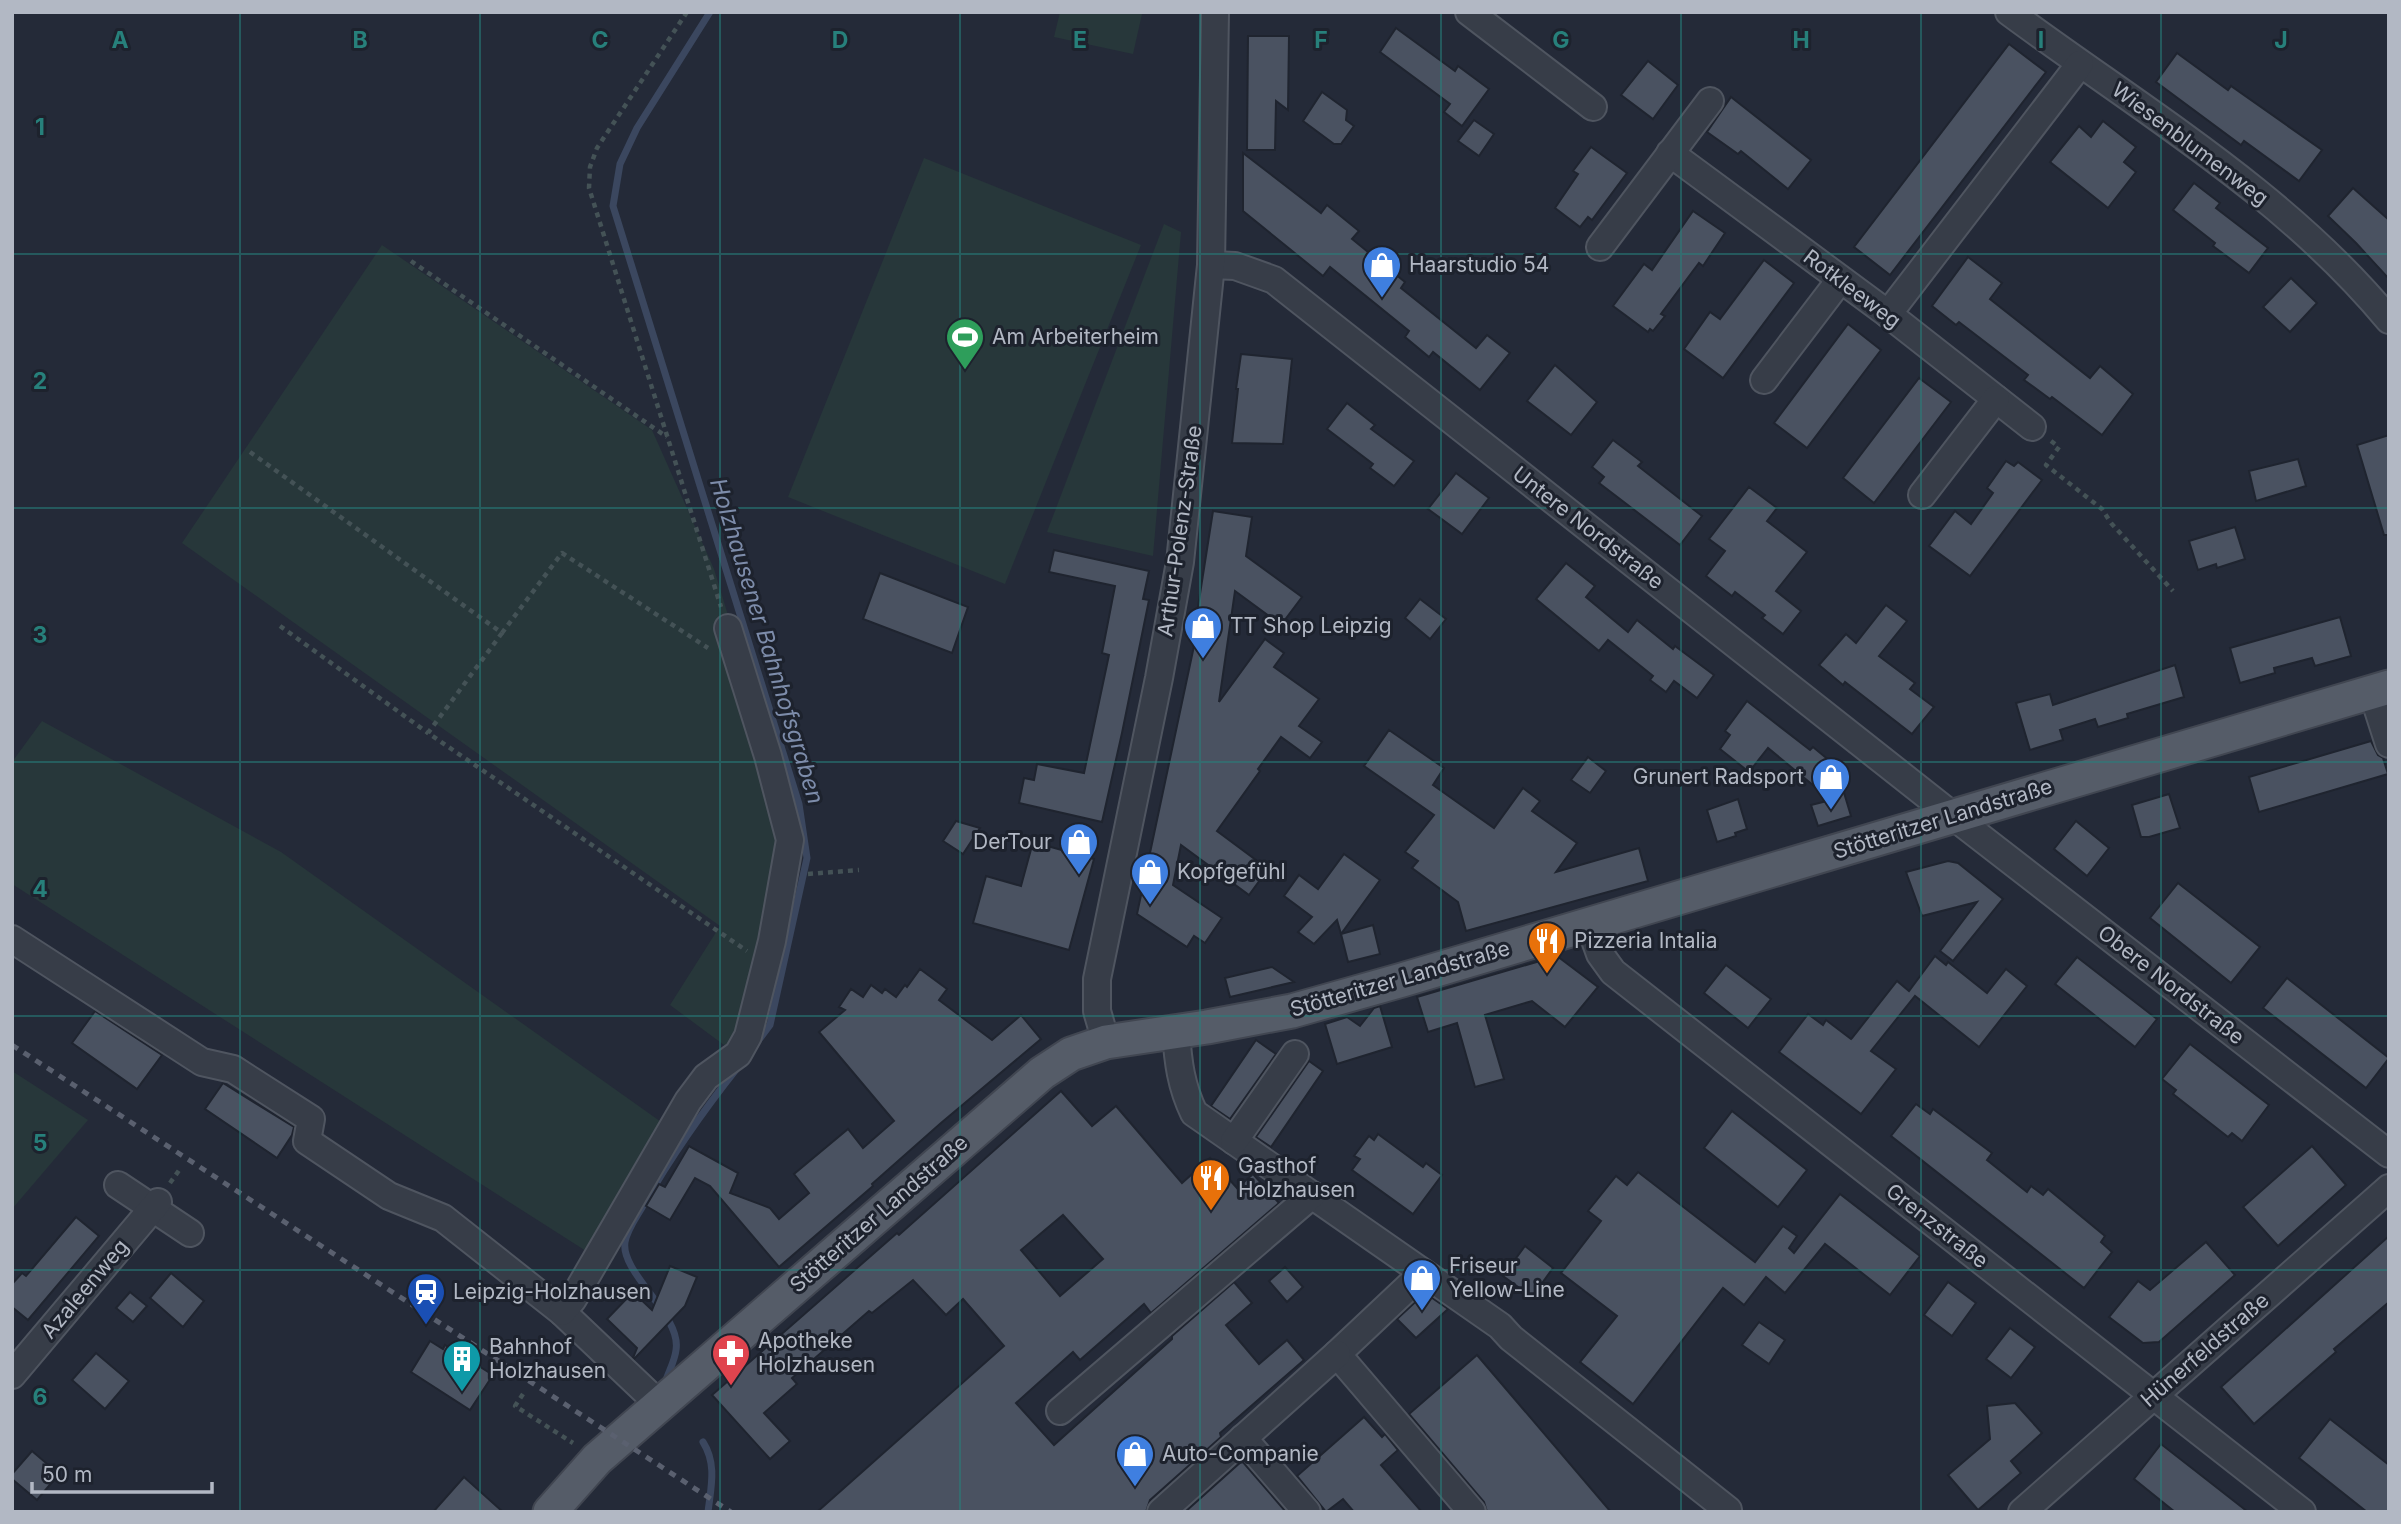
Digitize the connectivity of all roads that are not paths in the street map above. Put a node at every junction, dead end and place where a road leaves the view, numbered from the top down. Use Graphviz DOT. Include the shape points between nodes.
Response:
graph roads {
  1 [pos="1215,12"];
  2 [pos="1469,12"];
  3 [pos="2009,12"];
  4 [pos="2080,64"];
  5 [pos="1710,101"];
  6 [pos="1593,107"];
  7 [pos="1671,153"];
  8 [pos="1600,247"];
  9 [pos="1211,265"];
  10 [pos="1840,279"];
  11 [pos="1888,314"];
  12 [pos="2389,320"];
  13 [pos="1764,380"];
  14 [pos="1996,399"];
  15 [pos="2032,427"];
  16 [pos="1922,495"];
  17 [pos="728,628"];
  18 [pos="2381,689"];
  19 [pos="2389,744"];
  20 [pos="1953,816"];
  21 [pos="1590,926"];
  22 [pos="12,939"];
  23 [pos="1175,1032"];
  24 [pos="1106,1042"];
  25 [pos="1295,1054"];
  26 [pos="1234,1141"];
  27 [pos="2389,1154"];
  28 [pos="118,1185"];
  29 [pos="2389,1188"];
  30 [pos="1312,1195"];
  31 [pos="155,1205"];
  32 [pos="190,1233"];
  33 [pos="1423,1273"];
  34 [pos="562,1312"];
  35 [pos="1338,1354"];
  36 [pos="12,1375"];
  37 [pos="2154,1395"];
  38 [pos="661,1406"];
  39 [pos="1060,1411"];
  40 [pos="1243,1438"];
  41 [pos="1728,1511"];
  42 [pos="551,1512"];
  43 [pos="1161,1512"];
  44 [pos="1307,1512"];
  45 [pos="1472,1512"];
  46 [pos="2022,1512"];
  47 [pos="2302,1512"];
  1 -- 9 [label="street, Arthur-Polenz-Straße"];
  2 -- 6 [label="street"];
  3 -- 4 [label="street, Wiesenblumenweg"];
  4 -- 11 [label="street"];
  4 -- 12 [label="street, Wiesenblumenweg" via="2220,161 2287,218"];
  5 -- 7 [label="street"];
  7 -- 8 [label="street"];
  7 -- 10 [label="street, Rotkleeweg"];
  9 -- 20 [label="street, Untere Nordstraße" via="1235,265 1274,280"];
  9 -- 24 [label="street, Arthur-Polenz-Straße" via="1180,562 1097,979 1097,1011"];
  10 -- 11 [label="street, Rotkleeweg"];
  10 -- 13 [label="street"];
  11 -- 14 [label="street, Rotkleeweg"];
  14 -- 15 [label="street, Rotkleeweg"];
  14 -- 16 [label="street"];
  17 -- 34 [label="street" via="789,841 751,1027 738,1054 706,1077 688,1101"];
  18 -- 19 [label="street"];
  18 -- 20 [label="main road, Stötteritzer Landstraße"];
  20 -- 21 [label="main road, Stötteritzer Landstraße"];
  20 -- 27 [label="street, Obere Nordstraße"];
  21 -- 23 [label="main road, Stötteritzer Landstraße" via="1293,1010"];
  21 -- 37 [label="street, Grenzstraße" via="1600,954 1613,972"];
  22 -- 34 [label="street" via="202,1062 233,1069 311,1119 307,1141 389,1196 443,1218"];
  23 -- 24 [label="main road, Stötteritzer Landstraße"];
  23 -- 26 [label="street" via="1179,1072 1194,1113"];
  24 -- 38 [label="main road, Stötteritzer Landstraße" via="1071,1054 1042,1073"];
  25 -- 26 [label="street"];
  26 -- 30 [label="street"];
  28 -- 31 [label="street"];
  29 -- 37 [label="street, Hünerfeldstraße"];
  30 -- 33 [label="street"];
  30 -- 39 [label="street"];
  31 -- 32 [label="street"];
  31 -- 36 [label="street, Azaleenweg"];
  33 -- 35 [label="street"];
  33 -- 41 [label="street" via="1500,1326"];
  34 -- 38 [label="street"];
  35 -- 40 [label="street"];
  35 -- 45 [label="street"];
  37 -- 46 [label="street, Hünerfeldstraße"];
  37 -- 47 [label="street, Grenzstraße"];
  38 -- 42 [label="main road, Stötteritzer Landstraße" via="597,1459"];
  40 -- 43 [label="street"];
  40 -- 44 [label="street"];
}
